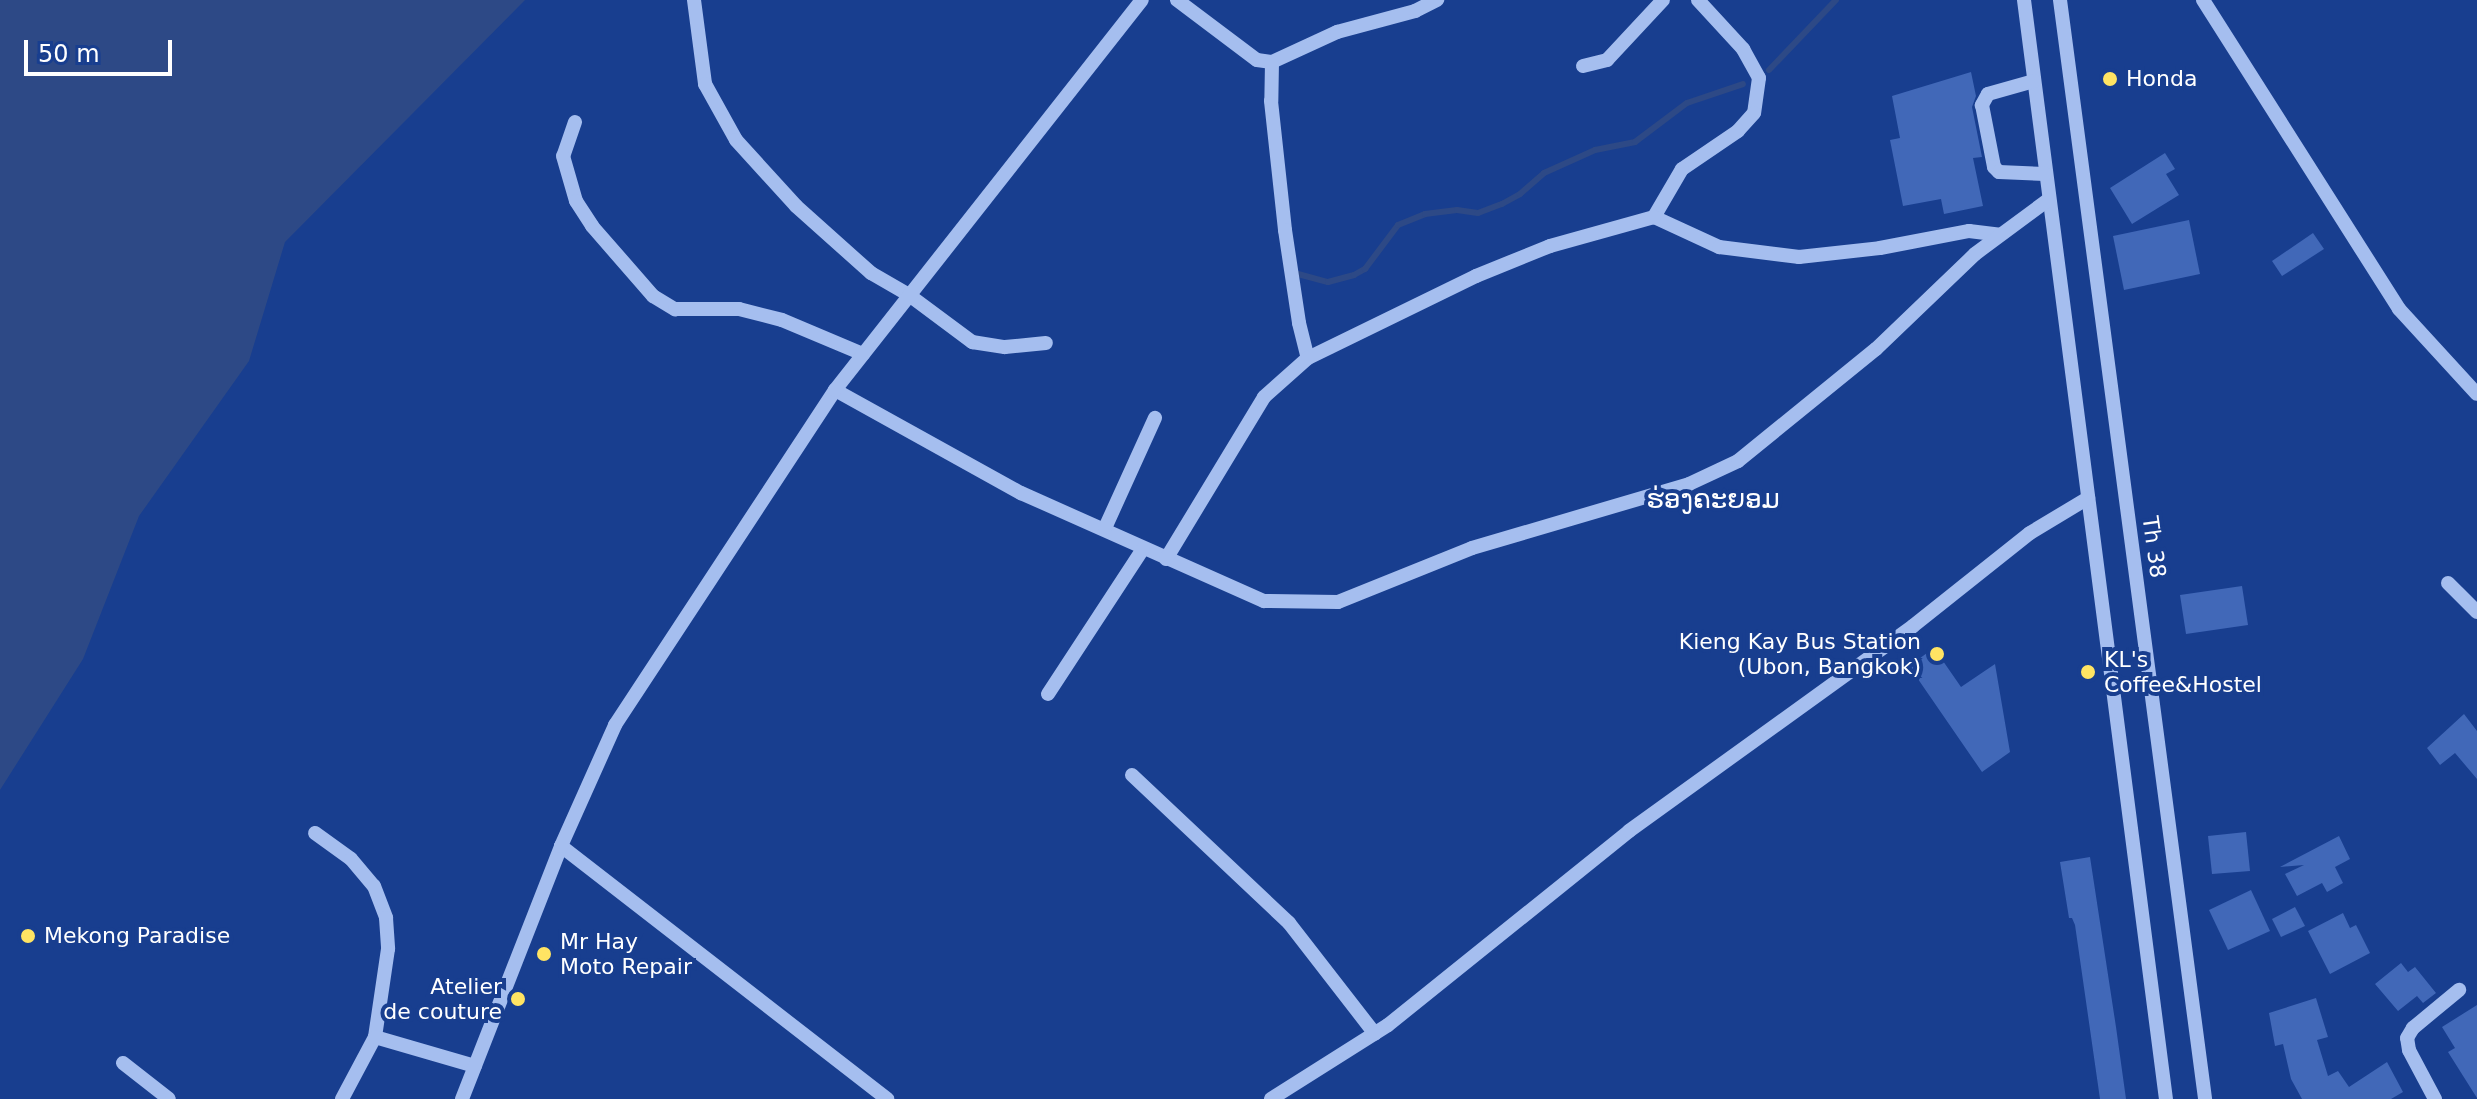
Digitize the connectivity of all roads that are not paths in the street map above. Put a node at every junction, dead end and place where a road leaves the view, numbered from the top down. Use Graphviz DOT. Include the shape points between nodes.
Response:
graph roads {
  1 [pos="694,0"];
  2 [pos="1142,0"];
  3 [pos="1177,0"];
  4 [pos="1437,0"];
  5 [pos="1663,0"];
  6 [pos="1698,0"];
  7 [pos="2024,0"];
  8 [pos="2060,0"];
  9 [pos="2203,0"];
  10 [pos="1272,62"];
  11 [pos="1583,66"];
  12 [pos="2034,81"];
  13 [pos="575,122"];
  14 [pos="2045,174"];
  15 [pos="2048,200"];
  16 [pos="1654,217"];
  17 [pos="2000,235"];
  18 [pos="909,295"];
  19 [pos="1046,343"];
  20 [pos="863,354"];
  21 [pos="1308,358"];
  22 [pos="835,390"];
  23 [pos="2477,394"];
  24 [pos="1155,418"];
  25 [pos="2088,498"];
  26 [pos="1105,528"];
  27 [pos="1143,549"];
  28 [pos="1166,559"];
  29 [pos="2448,583"];
  30 [pos="2477,612"];
  31 [pos="1048,694"];
  32 [pos="1132,775"];
  33 [pos="315,833"];
  34 [pos="561,846"];
  35 [pos="2459,990"];
  36 [pos="1375,1034"];
  37 [pos="375,1037"];
  38 [pos="123,1063"];
  39 [pos="475,1066"];
  40 [pos="169,1099"];
  41 [pos="342,1099"];
  42 [pos="462,1099"];
  43 [pos="887,1099"];
  44 [pos="1271,1099"];
  45 [pos="2166,1099"];
  46 [pos="2205,1099"];
  47 [pos="2435,1099"];
  1 -- 18 [label="street" via="705,84 736,140 796,206 871,273"];
  2 -- 18 [label="street"];
  3 -- 10 [label="street" via="1257,60"];
  4 -- 10 [label="street" via="1337,32"];
  5 -- 11 [label="street" via="1607,60"];
  6 -- 16 [label="street" via="1743,49 1759,78 1754,113 1738,131 1682,169"];
  7 -- 12 [label="street"];
  8 -- 46 [label="street, Th 38"];
  9 -- 23 [label="street" via="2399,309"];
  10 -- 21 [label="street" via="1271,101 1285,230"];
  12 -- 14 [label="street"];
  12 -- 14 [label="street" via="1988,94 1982,105 1994,167 1999,172"];
  13 -- 20 [label="street" via="563,156 576,201 653,296 675,309 739,309 782,320"];
  14 -- 15 [label="street"];
  15 -- 17 [label="street"];
  15 -- 25 [label="street"];
  16 -- 17 [label="street" via="1719,247 1799,257 1969,231"];
  16 -- 21 [label="street" via="1550,246 1476,276"];
  17 -- 28 [label="street" via="1876,349 1738,461 1689,484 1472,548 1338,602 1264,601"];
  18 -- 19 [label="street" via="972,342 1005,347"];
  18 -- 20 [label="street"];
  20 -- 22 [label="street"];
  21 -- 28 [label="street" via="1264,397"];
  22 -- 26 [label="street" via="1021,493"];
  22 -- 34 [label="street" via="615,725"];
  24 -- 26 [label="street"];
  25 -- 36 [label="street" via="2030,533 1913,626 1629,831"];
  25 -- 45 [label="street"];
  26 -- 27 [label="street"];
  27 -- 28 [label="street"];
  27 -- 31 [label="street"];
  29 -- 30 [label="street"];
  32 -- 36 [label="street" via="1289,923"];
  33 -- 37 [label="street" via="351,859 374,886 386,918 388,949"];
  34 -- 39 [label="street"];
  34 -- 43 [label="street"];
  35 -- 47 [label="street" via="2407,1038"];
  36 -- 44 [label="street"];
  37 -- 39 [label="street"];
  37 -- 41 [label="street"];
  38 -- 40 [label="street"];
  39 -- 42 [label="street"];
}
